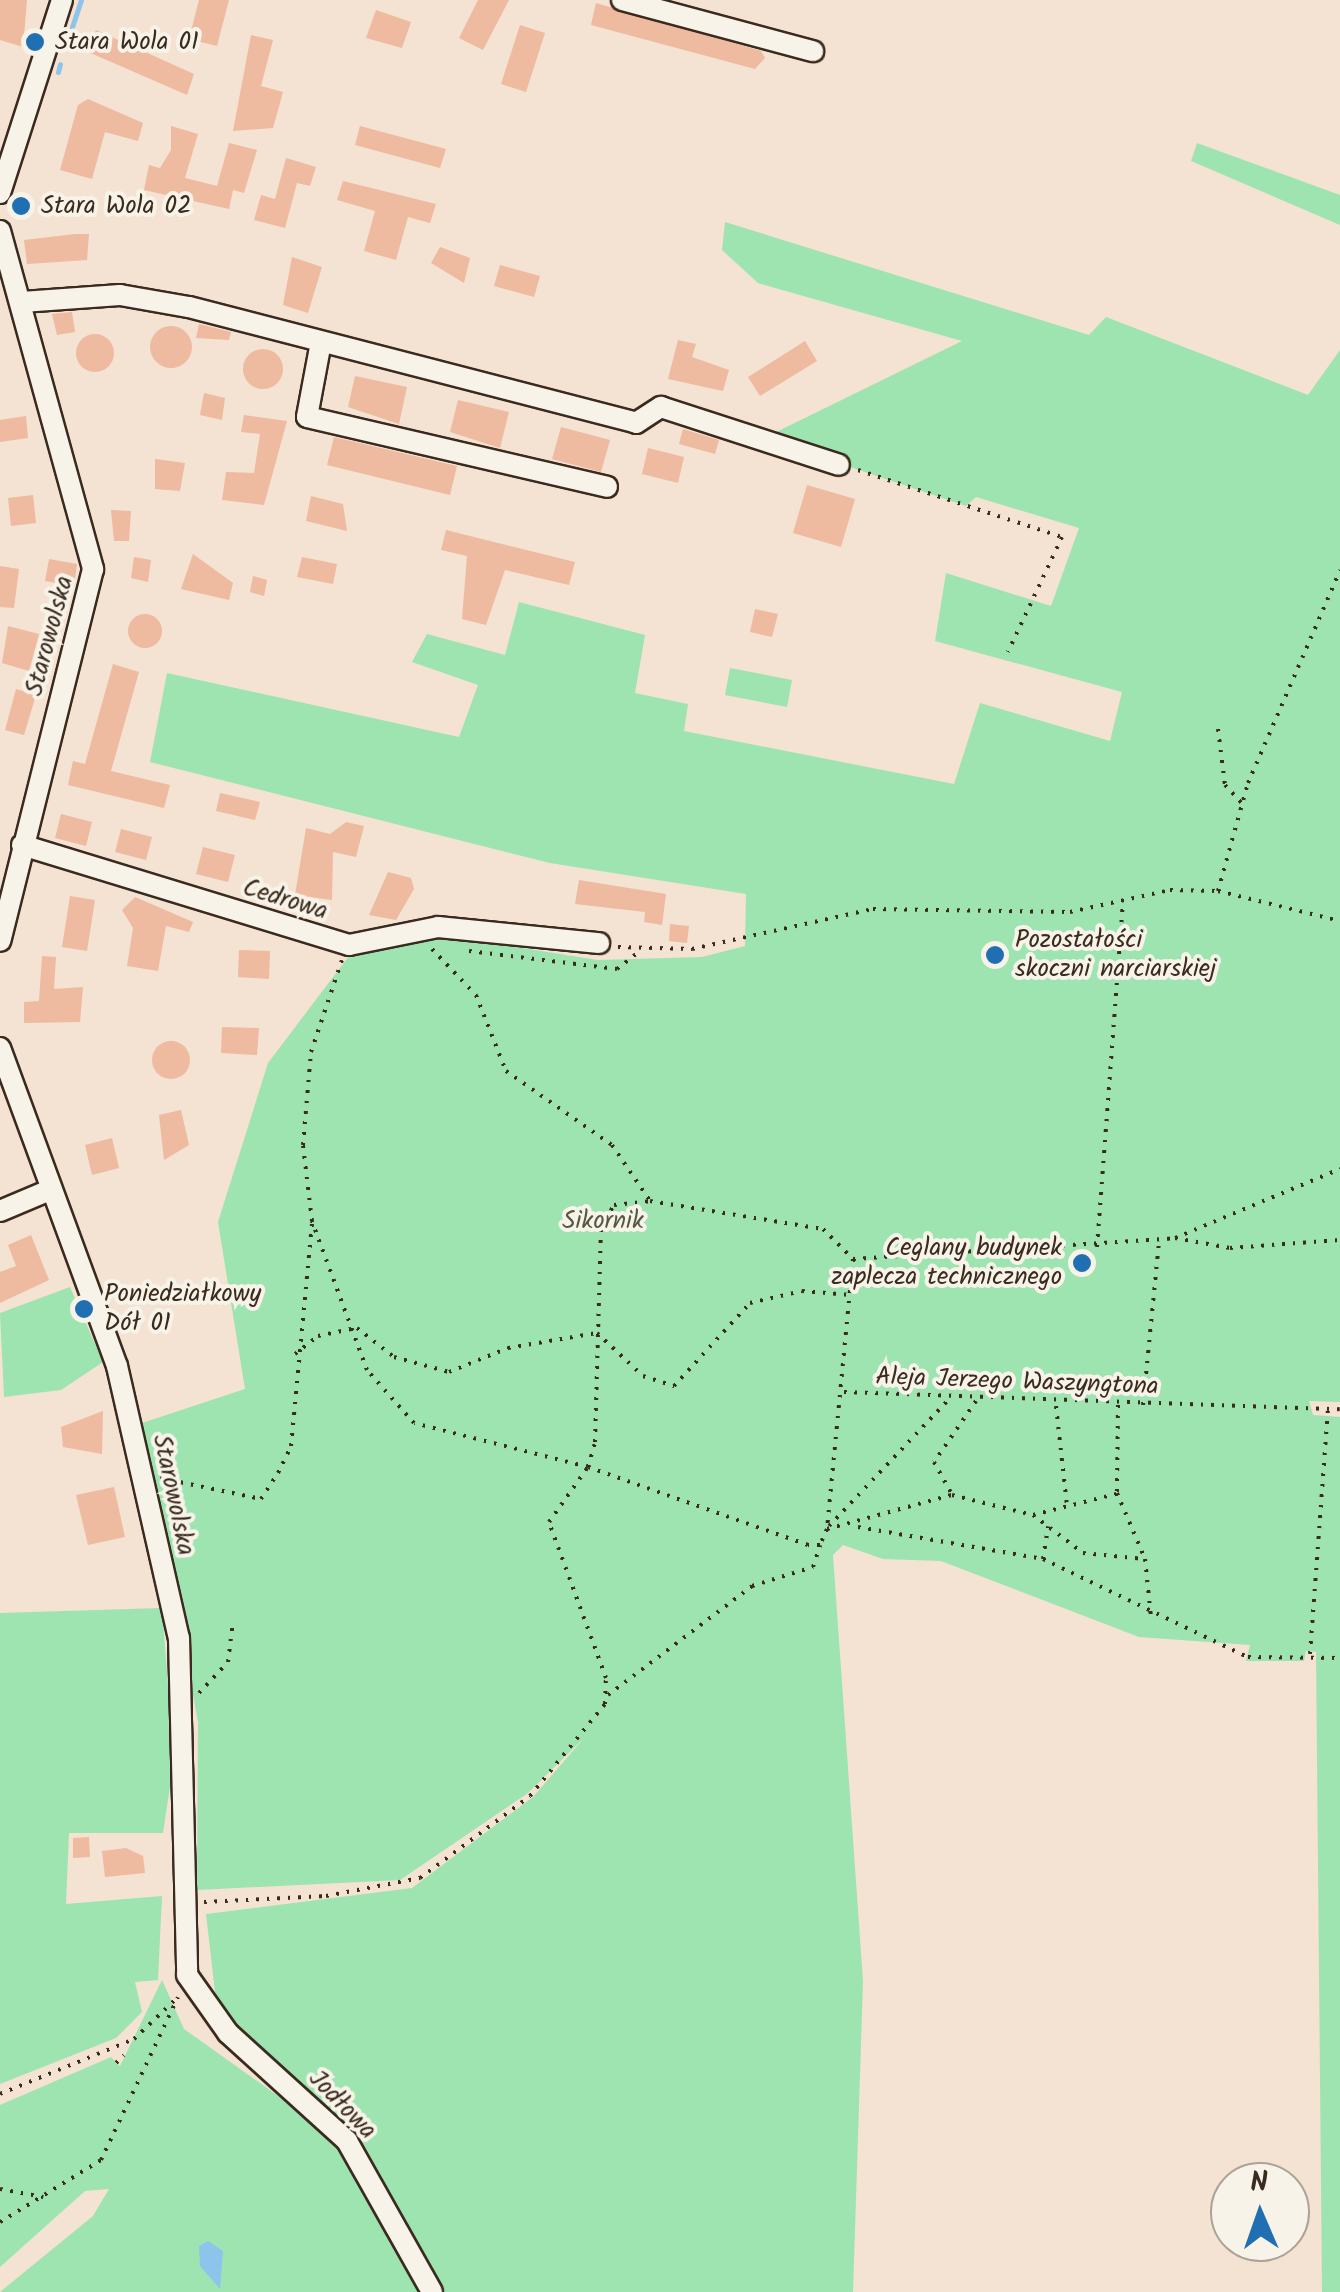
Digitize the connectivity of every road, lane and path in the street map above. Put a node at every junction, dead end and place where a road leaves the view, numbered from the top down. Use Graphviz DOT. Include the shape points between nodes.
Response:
graph roads {
  1 [pos="62,0"];
  2 [pos="622,0"];
  3 [pos="813,51"];
  4 [pos="0,193"];
  5 [pos="0,230"];
  6 [pos="22,302"];
  7 [pos="321,342"];
  8 [pos="839,465"];
  9 [pos="606,487"];
  10 [pos="1340,570"];
  11 [pos="1008,652"];
  12 [pos="1218,729"];
  13 [pos="1243,804"];
  14 [pos="22,846"];
  15 [pos="1218,892"];
  16 [pos="1123,905"];
  17 [pos="1340,921"];
  18 [pos="0,942"];
  19 [pos="600,944"];
  20 [pos="624,948"];
  21 [pos="432,949"];
  22 [pos="446,949"];
  23 [pos="460,949"];
  24 [pos="641,950"];
  25 [pos="415,952"];
  26 [pos="350,956"];
  27 [pos="0,1048"];
  28 [pos="1340,1169"];
  29 [pos="50,1190"];
  30 [pos="650,1201"];
  31 [pos="0,1211"];
  32 [pos="312,1221"];
  33 [pos="1175,1238"];
  34 [pos="1340,1240"];
  35 [pos="1159,1242"];
  36 [pos="1097,1247"];
  37 [pos="853,1260"];
  38 [pos="852,1295"];
  39 [pos="357,1328"];
  40 [pos="597,1333"];
  41 [pos="295,1354"];
  42 [pos="844,1392"];
  43 [pos="948,1400"];
  44 [pos="976,1401"];
  45 [pos="1056,1405"];
  46 [pos="1142,1405"];
  47 [pos="1118,1406"];
  48 [pos="1328,1409"];
  49 [pos="1340,1409"];
  50 [pos="588,1467"];
  51 [pos="142,1470"];
  52 [pos="1117,1494"];
  53 [pos="952,1495"];
  54 [pos="1067,1505"];
  55 [pos="1033,1515"];
  56 [pos="1048,1526"];
  57 [pos="858,1527"];
  58 [pos="827,1529"];
  59 [pos="820,1544"];
  60 [pos="1145,1559"];
  61 [pos="1043,1560"];
  62 [pos="1150,1618"];
  63 [pos="232,1627"];
  64 [pos="1310,1655"];
  65 [pos="1340,1658"];
  66 [pos="608,1695"];
  67 [pos="186,1708"];
  68 [pos="184,1903"];
  69 [pos="187,1974"];
  70 [pos="178,1996"];
  71 [pos="124,2055"];
  72 [pos="116,2063"];
  73 [pos="0,2094"];
  74 [pos="0,2189"];
  75 [pos="43,2197"];
  76 [pos="0,2222"];
  77 [pos="432,2292"];
  1 -- 4 [label="street"];
  2 -- 3 [label="street"];
  5 -- 6 [label="street, Starowolska"];
  6 -- 7 [label="street" via="120,295"];
  6 -- 14 [label="street, Starowolska" via="94,568"];
  7 -- 8 [label="street" via="636,423 662,407"];
  7 -- 9 [label="street" via="307,417"];
  8 -- 11 [label="path" via="1062,537"];
  10 -- 13 [label="path"];
  12 -- 13 [label="path" via="1225,785"];
  13 -- 15 [label="path"];
  14 -- 18 [label="street, Starowolska"];
  14 -- 26 [label="street, Cedrowa"];
  15 -- 16 [label="path" via="1170,890"];
  15 -- 17 [label="path"];
  16 -- 24 [label="path" via="873,908 692,949"];
  16 -- 36 [label="path"];
  19 -- 26 [label="street, Cedrowa" via="438,928"];
  20 -- 24 [label="path"];
  21 -- 22 [label="path"];
  21 -- 25 [label="path"];
  21 -- 30 [label="path" via="476,996 506,1071 612,1145"];
  23 -- 24 [label="path" via="617,969"];
  26 -- 32 [label="path" via="303,1099"];
  27 -- 29 [label="street, Starowolska"];
  28 -- 33 [label="path"];
  29 -- 31 [label="street"];
  29 -- 51 [label="street, Starowolska" via="111,1346"];
  30 -- 37 [label="path" via="823,1229"];
  30 -- 40 [label="path" via="627,1200 604,1215"];
  32 -- 39 [label="path"];
  32 -- 41 [label="path"];
  33 -- 34 [label="path" via="1230,1248"];
  33 -- 35 [label="path"];
  35 -- 36 [label="path"];
  35 -- 46 [label="path"];
  36 -- 37 [label="path"];
  37 -- 38 [label="path, Aleja Jerzego Waszyngtona"];
  38 -- 40 [label="path" via="802,1291 750,1304 674,1386 643,1376"];
  38 -- 42 [label="path, Aleja Jerzego Waszyngtona"];
  39 -- 40 [label="path" via="394,1358 449,1372 508,1348"];
  39 -- 41 [label="path" via="318,1336"];
  39 -- 50 [label="path" via="367,1370 414,1423"];
  40 -- 50 [label="path"];
  41 -- 51 [label="path" via="290,1446 262,1499 231,1500"];
  42 -- 43 [label="path, Aleja Jerzego Waszyngtona"];
  42 -- 58 [label="path"];
  43 -- 44 [label="path, Aleja Jerzego Waszyngtona"];
  43 -- 58 [label="path"];
  44 -- 45 [label="path, Aleja Jerzego Waszyngtona"];
  44 -- 53 [label="path" via="934,1462"];
  45 -- 47 [label="path, Aleja Jerzego Waszyngtona"];
  45 -- 54 [label="path"];
  46 -- 47 [label="path, Aleja Jerzego Waszyngtona"];
  46 -- 48 [label="path, Aleja Jerzego Waszyngtona"];
  47 -- 52 [label="path"];
  48 -- 49 [label="path, Aleja Jerzego Waszyngtona"];
  48 -- 64 [label="path"];
  50 -- 59 [label="path"];
  50 -- 66 [label="path" via="549,1522"];
  51 -- 67 [label="street, Starowolska"];
  52 -- 54 [label="path"];
  52 -- 60 [label="path"];
  53 -- 55 [label="path"];
  53 -- 57 [label="path"];
  54 -- 55 [label="path"];
  55 -- 56 [label="path"];
  56 -- 60 [label="path" via="1083,1552"];
  56 -- 61 [label="path"];
  57 -- 58 [label="path"];
  57 -- 61 [label="path"];
  58 -- 59 [label="path"];
  59 -- 66 [label="path" via="813,1568 752,1586"];
  60 -- 62 [label="path"];
  61 -- 62 [label="path" via="1086,1574"];
  62 -- 64 [label="path" via="1248,1657"];
  63 -- 67 [label="path" via="228,1662"];
  64 -- 65 [label="path"];
  66 -- 68 [label="path" via="551,1776 420,1878 315,1897"];
  67 -- 68 [label="street, Starowolska"];
  68 -- 69 [label="street, Starowolska"];
  69 -- 70 [label="path"];
  69 -- 77 [label="street, Jodłowa" via="228,2032 347,2141"];
  70 -- 73 [label="path" via="134,2039"];
  70 -- 75 [label="path" via="101,2160"];
  71 -- 72 [label="path"];
  74 -- 75 [label="path"];
  75 -- 76 [label="path"];
}
